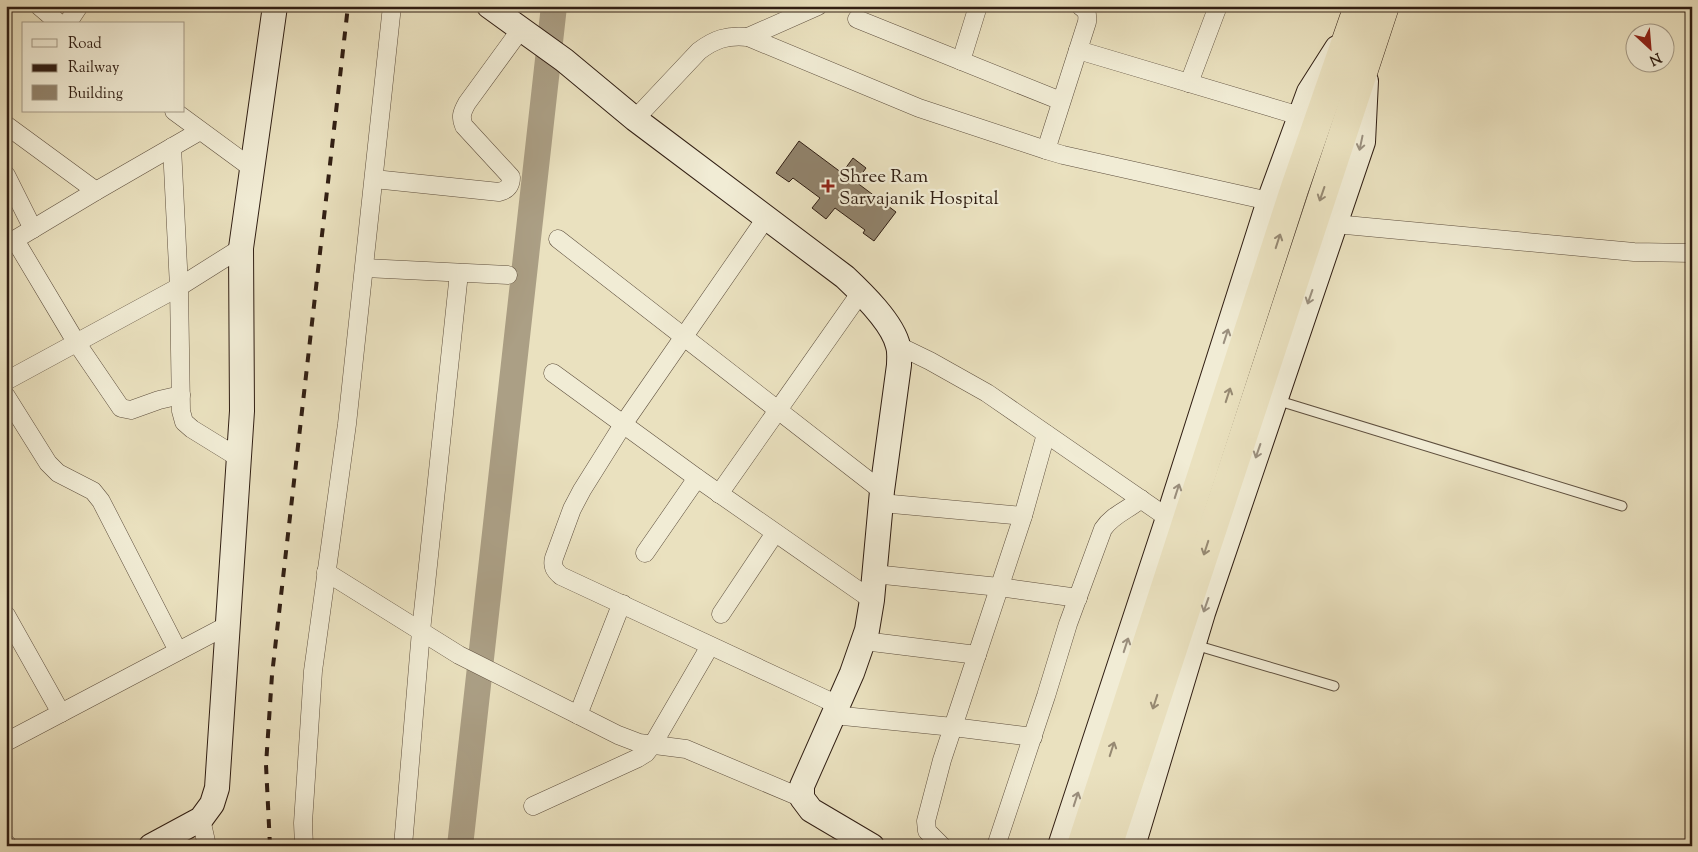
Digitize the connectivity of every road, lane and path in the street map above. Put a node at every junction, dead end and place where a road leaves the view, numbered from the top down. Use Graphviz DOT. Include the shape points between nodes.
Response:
graph roads {
  1 [pos="39,6"];
  2 [pos="79,6"];
  3 [pos="275,6"];
  4 [pos="392,6"];
  5 [pos="489,6"];
  6 [pos="818,6"];
  7 [pos="978,6"];
  8 [pos="1080,6"];
  9 [pos="1218,6"];
  10 [pos="1385,6"];
  11 [pos="1355,15"];
  12 [pos="857,20"];
  13 [pos="58,22"];
  14 [pos="68,22"];
  15 [pos="521,25"];
  16 [pos="748,38"];
  17 [pos="1078,50"];
  18 [pos="1367,60"];
  19 [pos="961,61"];
  20 [pos="1189,83"];
  21 [pos="1061,101"];
  22 [pos="175,112"];
  23 [pos="635,119"];
  24 [pos="1308,121"];
  25 [pos="6,125"];
  26 [pos="200,131"];
  27 [pos="172,147"];
  28 [pos="1046,150"];
  29 [pos="253,169"];
  30 [pos="6,175"];
  31 [pos="374,178"];
  32 [pos="96,191"];
  33 [pos="1268,201"];
  34 [pos="766,218"];
  35 [pos="1335,224"];
  36 [pos="32,229"];
  37 [pos="558,239"];
  38 [pos="10,242"];
  39 [pos="241,248"];
  40 [pos="1692,253"];
  41 [pos="364,268"];
  42 [pos="459,273"];
  43 [pos="508,275"];
  44 [pos="179,287"];
  45 [pos="861,292"];
  46 [pos="684,336"];
  47 [pos="76,342"];
  48 [pos="899,346"];
  49 [pos="552,373"];
  50 [pos="6,380"];
  51 [pos="181,395"];
  52 [pos="6,396"];
  53 [pos="1276,400"];
  54 [pos="778,410"];
  55 [pos="624,423"];
  56 [pos="1046,434"];
  57 [pos="239,458"];
  58 [pos="697,478"];
  59 [pos="719,494"];
  60 [pos="882,497"];
  61 [pos="1141,499"];
  62 [pos="1622,506"];
  63 [pos="1023,516"];
  64 [pos="1168,518"];
  65 [pos="775,533"];
  66 [pos="646,553"];
  67 [pos="326,572"];
  68 [pos="874,574"];
  69 [pos="1000,587"];
  70 [pos="1078,598"];
  71 [pos="872,600"];
  72 [pos="623,604"];
  73 [pos="721,614"];
  74 [pos="6,615"];
  75 [pos="228,625"];
  76 [pos="421,631"];
  77 [pos="864,640"];
  78 [pos="1194,645"];
  79 [pos="710,646"];
  80 [pos="178,651"];
  81 [pos="977,655"];
  82 [pos="1334,686"];
  83 [pos="835,710"];
  84 [pos="61,712"];
  85 [pos="578,715"];
  86 [pos="953,727"];
  87 [pos="1033,737"];
  88 [pos="6,742"];
  89 [pos="653,744"];
  90 [pos="802,798"];
  91 [pos="533,806"];
  92 [pos="201,819"];
  93 [pos="151,846"];
  94 [pos="207,846"];
  95 [pos="304,846"];
  96 [pos="403,846"];
  97 [pos="872,846"];
  98 [pos="942,846"];
  99 [pos="996,846"];
  100 [pos="1060,846"];
  101 [pos="1081,846"];
  102 [pos="1108,846"];
  103 [pos="1133,846"];
  1 -- 13 [label="street"];
  2 -- 14 [label="street"];
  3 -- 29 [label="street"];
  4 -- 31 [label="street"];
  5 -- 15 [label="street"];
  6 -- 16 [label="street"];
  7 -- 19 [label="street"];
  8 -- 17 [label="street" via="1088,16"];
  9 -- 20 [label="street"];
  10 -- 18 [label="highway"];
  11 -- 24 [label="highway"];
  12 -- 19 [label="street"];
  15 -- 23 [label="street"];
  15 -- 31 [label="street" via="467,103 461,119 510,177 511,184 506,190 499,192"];
  16 -- 23 [label="street" via="732,36 711,42"];
  16 -- 28 [label="street" via="919,108"];
  17 -- 20 [label="street"];
  17 -- 21 [label="street"];
  18 -- 35 [label="street, one-way" via="1363,142"];
  18 -- 102 [label="highway, one-way"];
  19 -- 21 [label="street"];
  20 -- 24 [label="street"];
  21 -- 28 [label="street"];
  22 -- 26 [label="street"];
  23 -- 34 [label="street"];
  24 -- 33 [label="street"];
  101 -- 24 [label="highway, one-way"];
  25 -- 32 [label="street"];
  26 -- 27 [label="street"];
  26 -- 29 [label="street"];
  27 -- 32 [label="street"];
  27 -- 44 [label="street"];
  28 -- 33 [label="street"];
  29 -- 39 [label="street"];
  30 -- 36 [label="street"];
  31 -- 41 [label="street"];
  32 -- 36 [label="street"];
  64 -- 33 [label="street, one-way"];
  34 -- 45 [label="street"];
  34 -- 46 [label="street"];
  35 -- 40 [label="street" via="1634,252"];
  35 -- 53 [label="street, one-way"];
  36 -- 38 [label="street"];
  37 -- 46 [label="street"];
  38 -- 47 [label="street"];
  39 -- 44 [label="street"];
  39 -- 57 [label="street" via="242,411"];
  41 -- 42 [label="street"];
  41 -- 67 [label="street" via="348,417"];
  42 -- 43 [label="street"];
  42 -- 76 [label="street"];
  44 -- 47 [label="street"];
  44 -- 51 [label="street"];
  45 -- 48 [label="street" via="892,329"];
  45 -- 54 [label="street"];
  46 -- 54 [label="street"];
  46 -- 55 [label="street"];
  47 -- 50 [label="street"];
  47 -- 51 [label="street" via="121,408 131,410"];
  48 -- 56 [label="street" via="986,393"];
  48 -- 60 [label="street"];
  49 -- 55 [label="street"];
  51 -- 57 [label="street" via="184,422"];
  52 -- 80 [label="street" via="48,463 93,491 101,501"];
  53 -- 62 [label="lane"];
  53 -- 78 [label="street, one-way"];
  54 -- 59 [label="street"];
  54 -- 60 [label="street"];
  55 -- 58 [label="street"];
  55 -- 72 [label="street" via="572,509 552,565 561,576"];
  56 -- 61 [label="street"];
  56 -- 63 [label="street"];
  57 -- 75 [label="street"];
  58 -- 59 [label="street"];
  58 -- 66 [label="street"];
  59 -- 65 [label="street"];
  60 -- 63 [label="street"];
  60 -- 68 [label="street"];
  61 -- 64 [label="street"];
  61 -- 70 [label="street" via="1112,518 1103,529"];
  63 -- 69 [label="street"];
  100 -- 64 [label="street, one-way"];
  65 -- 71 [label="street"];
  65 -- 73 [label="street"];
  67 -- 76 [label="street"];
  67 -- 95 [label="street" via="310,698 302,823"];
  68 -- 69 [label="street"];
  68 -- 71 [label="street"];
  69 -- 70 [label="street"];
  69 -- 81 [label="street"];
  70 -- 87 [label="street"];
  71 -- 77 [label="street"];
  72 -- 79 [label="street"];
  72 -- 85 [label="street"];
  74 -- 84 [label="street"];
  75 -- 80 [label="street"];
  75 -- 92 [label="street" via="217,788 212,804"];
  76 -- 85 [label="street" via="468,660"];
  76 -- 96 [label="street"];
  77 -- 81 [label="street"];
  77 -- 83 [label="street"];
  78 -- 82 [label="lane"];
  78 -- 103 [label="street"];
  79 -- 83 [label="street"];
  79 -- 89 [label="street"];
  80 -- 84 [label="street"];
  81 -- 86 [label="street"];
  83 -- 86 [label="street"];
  83 -- 90 [label="street" via="802,786"];
  84 -- 88 [label="street"];
  85 -- 89 [label="street" via="630,740"];
  86 -- 87 [label="street"];
  86 -- 98 [label="street" via="926,821 927,831"];
  87 -- 99 [label="street"];
  89 -- 90 [label="street" via="686,749"];
  89 -- 91 [label="street" via="638,758"];
  90 -- 97 [label="street" via="811,810"];
  92 -- 93 [label="street"];
  92 -- 94 [label="street"];
}
